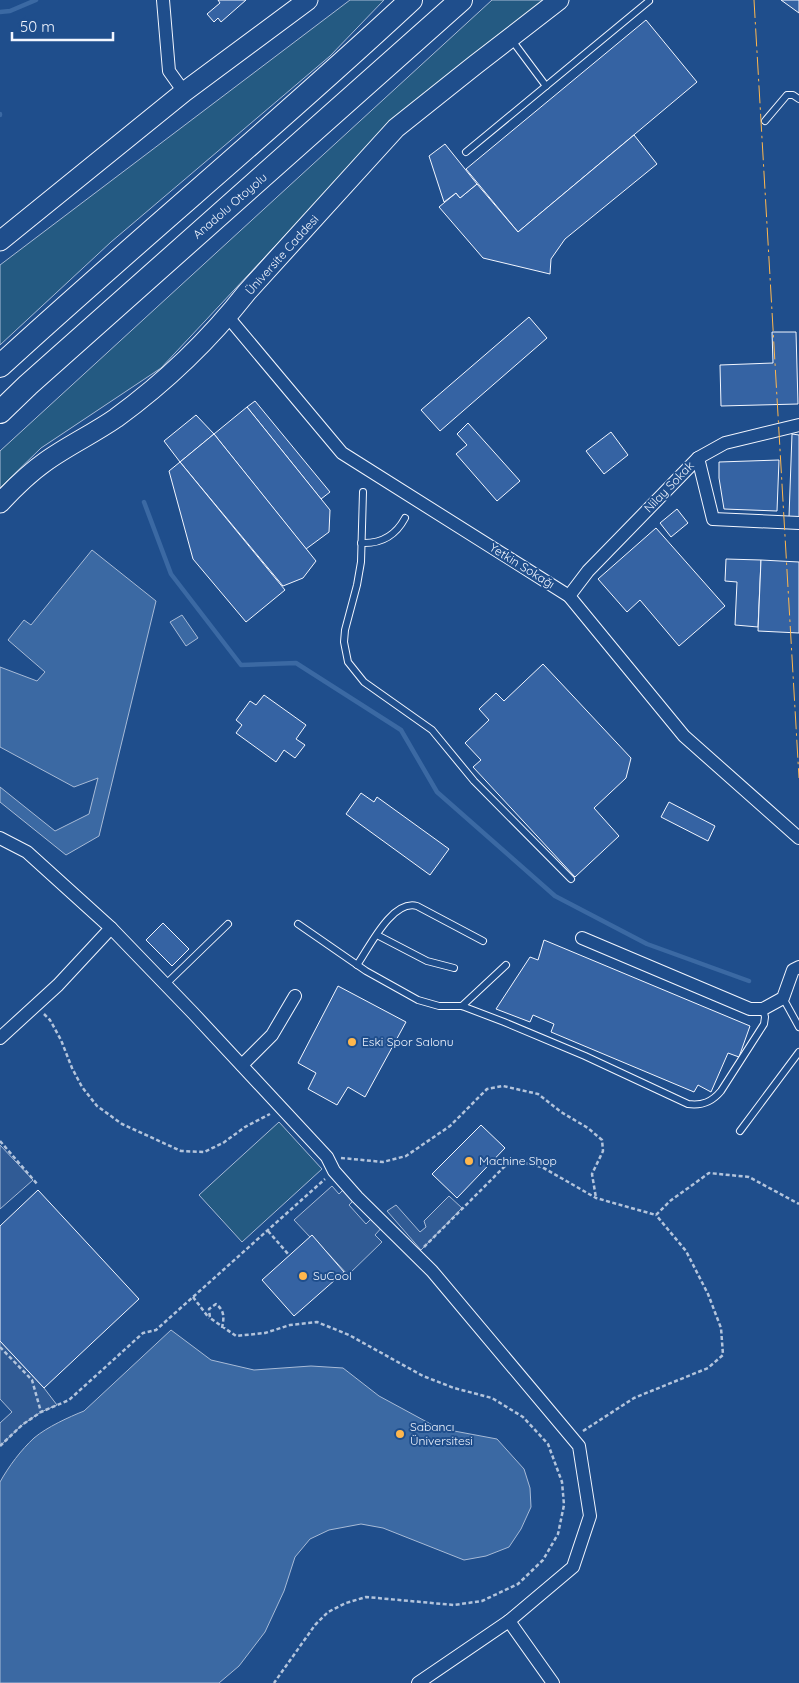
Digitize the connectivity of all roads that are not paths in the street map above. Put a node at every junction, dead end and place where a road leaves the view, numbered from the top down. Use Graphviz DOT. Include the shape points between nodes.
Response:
graph roads {
  1 [pos="163,0"];
  2 [pos="308,0"];
  3 [pos="411,0"];
  4 [pos="461,0"];
  5 [pos="559,0"];
  6 [pos="649,1"];
  7 [pos="510,38"];
  8 [pos="546,86"];
  9 [pos="184,92"];
  10 [pos="799,99"];
  11 [pos="765,121"];
  12 [pos="466,152"];
  13 [pos="0,241"];
  14 [pos="228,317"];
  15 [pos="0,366"];
  16 [pos="0,412"];
  17 [pos="799,425"];
  18 [pos="698,458"];
  19 [pos="363,492"];
  20 [pos="0,503"];
  21 [pos="405,518"];
  22 [pos="799,523"];
  23 [pos="362,543"];
  24 [pos="570,596"];
  25 [pos="0,838"];
  26 [pos="799,838"];
  27 [pos="571,880"];
  28 [pos="228,924"];
  29 [pos="298,924"];
  30 [pos="111,928"];
  31 [pos="377,935"];
  32 [pos="582,938"];
  33 [pos="483,941"];
  34 [pos="358,965"];
  35 [pos="506,965"];
  36 [pos="799,967"];
  37 [pos="454,968"];
  38 [pos="166,984"];
  39 [pos="295,996"];
  40 [pos="783,998"];
  41 [pos="462,1006"];
  42 [pos="763,1009"];
  43 [pos="799,1027"];
  44 [pos="0,1038"];
  45 [pos="799,1052"];
  46 [pos="242,1065"];
  47 [pos="740,1131"];
  48 [pos="509,1621"];
  49 [pos="418,1683"];
  50 [pos="553,1683"];
  1 -- 9 [label="street" via="168,71"];
  2 -- 9 [label="main road"];
  3 -- 15 [label="highway"];
  4 -- 16 [label="highway, Anadolu Otoyolu"];
  5 -- 7 [label="main road, Üniversite Caddesi"];
  6 -- 8 [label="lane"];
  7 -- 8 [label="lane"];
  7 -- 14 [label="main road, Üniversite Caddesi" via="396,128"];
  8 -- 12 [label="lane"];
  9 -- 13 [label="main road"];
  10 -- 11 [label="lane" via="787,96"];
  14 -- 20 [label="main road, Üniversite Caddesi" via="160,384 115,418 44,462"];
  14 -- 24 [label="street, Yetkin Sokağı" via="342,453"];
  17 -- 18 [label="street, Nilay Sokak" via="724,443"];
  18 -- 22 [label="street" via="713,519"];
  18 -- 24 [label="street, Nilay Sokak" via="588,571"];
  19 -- 23 [label="lane"];
  21 -- 23 [label="lane" via="388,538"];
  23 -- 27 [label="lane" via="357,585 345,630 346,652 352,668 364,682 432,730 474,781"];
  24 -- 26 [label="street, Yetkin Sokağı" via="684,736"];
  25 -- 30 [label="street" via="26,852"];
  28 -- 38 [label="lane"];
  29 -- 34 [label="lane"];
  30 -- 38 [label="street"];
  30 -- 44 [label="street" via="58,985"];
  31 -- 33 [label="lane" via="393,914 409,905 417,906"];
  31 -- 34 [label="lane"];
  31 -- 37 [label="lane" via="427,961"];
  32 -- 42 [label="street" via="750,1009"];
  34 -- 41 [label="lane" via="418,1000 440,1006"];
  35 -- 41 [label="lane"];
  36 -- 40 [label="street" via="794,970"];
  38 -- 46 [label="street"];
  39 -- 46 [label="street" via="272,1035"];
  40 -- 42 [label="street"];
  40 -- 43 [label="lane"];
  41 -- 42 [label="lane" via="554,1042 694,1105 712,1100 721,1091 764,1024"];
  45 -- 47 [label="lane"];
  46 -- 48 [label="street" via="327,1157 334,1171 357,1197 432,1271 579,1446 590,1516 573,1567"];
  48 -- 49 [label="street"];
  48 -- 50 [label="street"];
}
